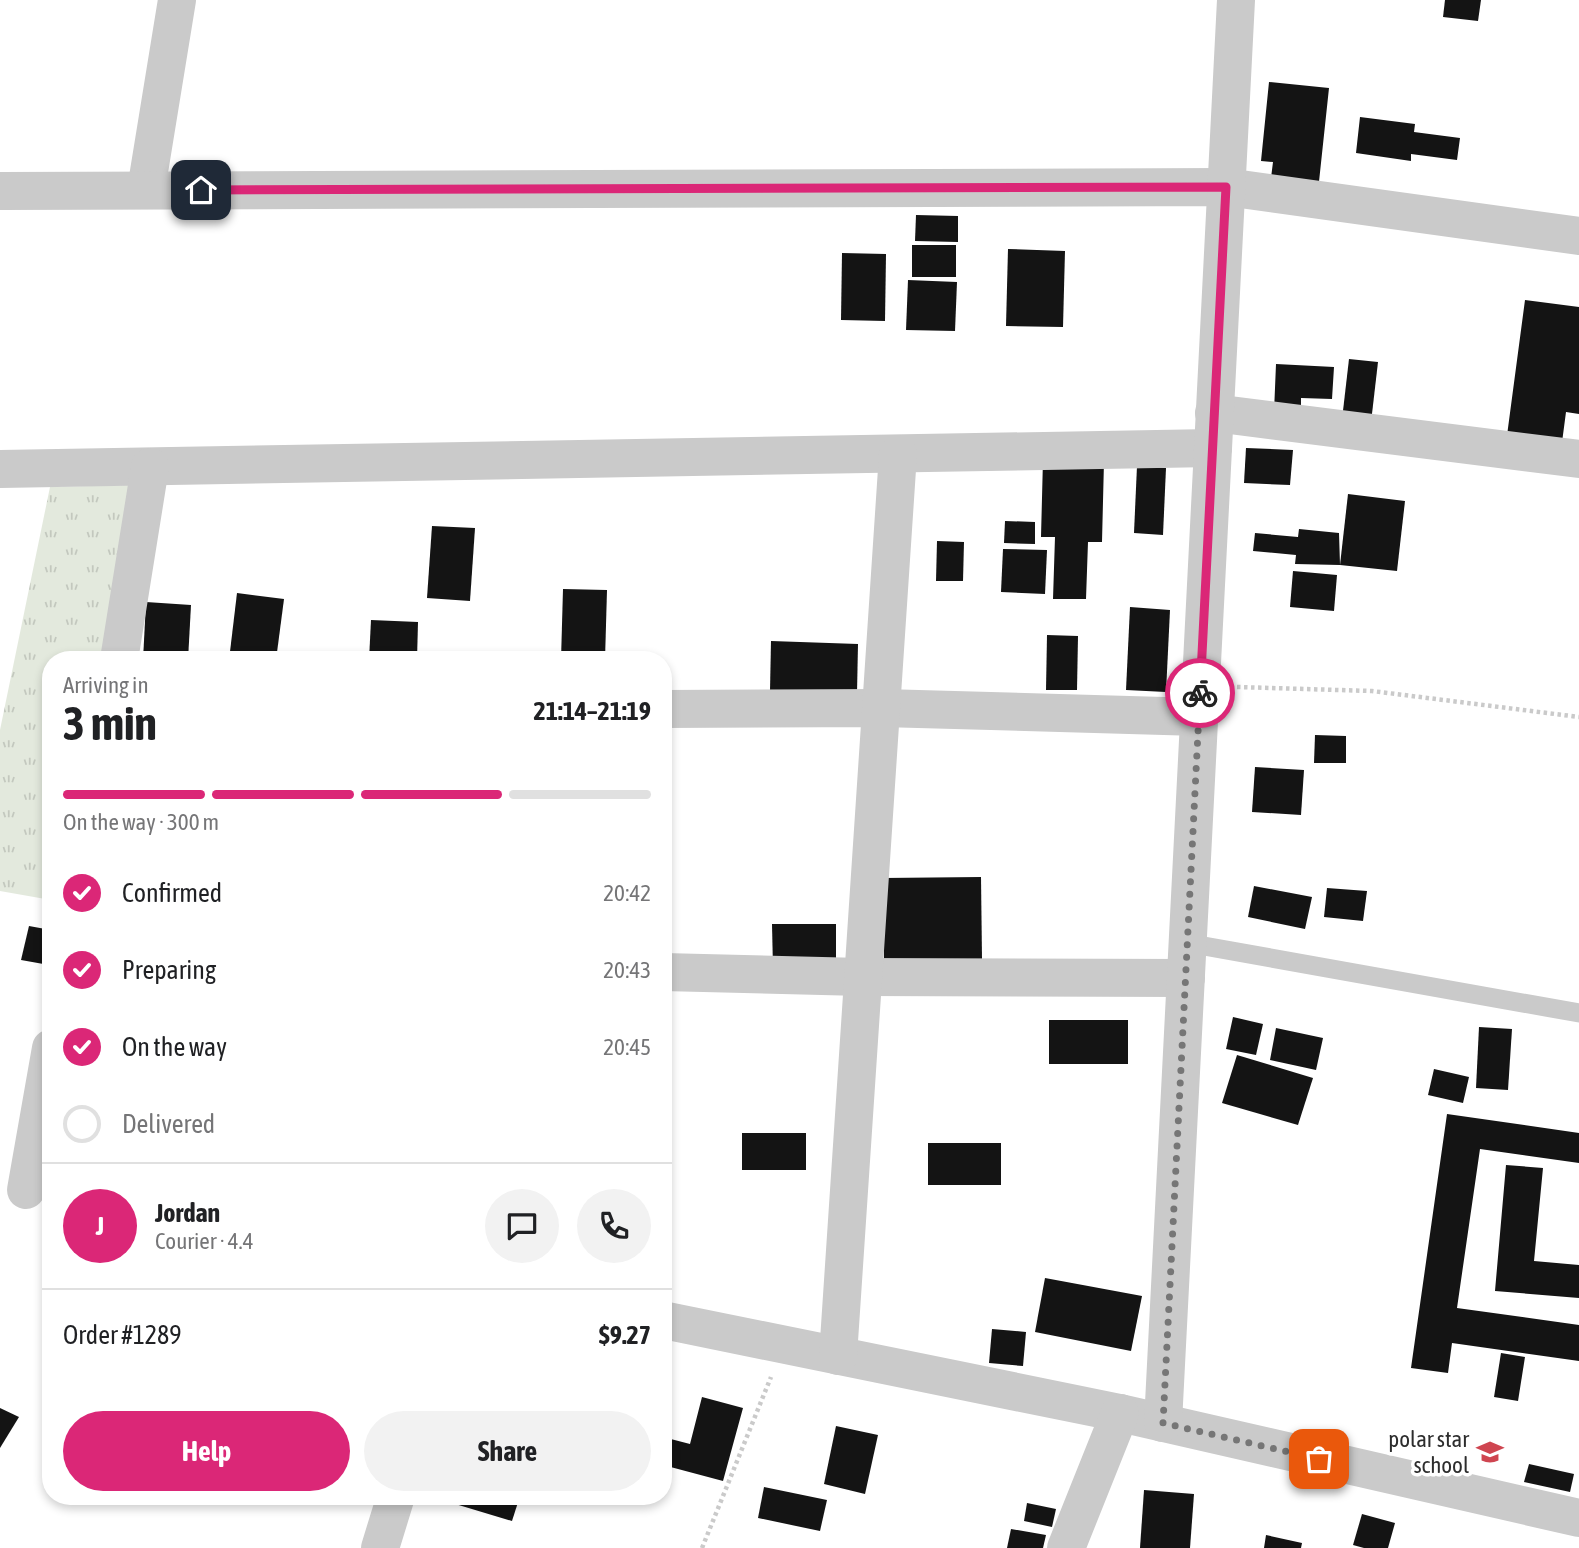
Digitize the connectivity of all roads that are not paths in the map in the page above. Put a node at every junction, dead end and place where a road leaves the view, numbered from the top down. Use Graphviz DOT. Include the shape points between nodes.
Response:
graph roads {
  1 [pos="177,0"];
  2 [pos="1236,0"];
  3 [pos="1226,187"];
  4 [pos="146,190"];
  5 [pos="0,191"];
  6 [pos="1579,236"];
  7 [pos="1213,430"];
  8 [pos="898,454"];
  9 [pos="1579,459"];
  10 [pos="150,467"];
  11 [pos="0,469"];
  12 [pos="120,651"];
  13 [pos="1200,701"];
  14 [pos="881,708"];
  15 [pos="672,709"];
  16 [pos="1187,961"];
  17 [pos="672,972"];
  18 [pos="862,977"];
  19 [pos="1579,1013"];
  20 [pos="42,1097"];
  21 [pos="25,1190"];
  22 [pos="672,1322"];
  23 [pos="838,1356"];
  24 [pos="1120,1413"];
  25 [pos="1163,1423"];
  26 [pos="393,1505"];
  27 [pos="1579,1518"];
  28 [pos="380,1548"];
  29 [pos="1066,1548"];
  1 -- 4 [label="street"];
  2 -- 3 [label="street"];
  3 -- 4 [label="street"];
  3 -- 6 [label="street"];
  3 -- 7 [label="street"];
  4 -- 5 [label="street"];
  7 -- 8 [label="street"];
  7 -- 9 [label="street"];
  7 -- 13 [label="street"];
  8 -- 10 [label="street"];
  8 -- 14 [label="street"];
  10 -- 11 [label="street"];
  10 -- 12 [label="street"];
  13 -- 14 [label="street"];
  13 -- 16 [label="street"];
  14 -- 15 [label="street"];
  14 -- 18 [label="street"];
  16 -- 18 [label="street"];
  16 -- 19 [label="lane"];
  16 -- 25 [label="street"];
  17 -- 18 [label="street"];
  18 -- 23 [label="street"];
  20 -- 21 [label="street"];
  22 -- 23 [label="street"];
  23 -- 24 [label="street"];
  24 -- 25 [label="street"];
  24 -- 29 [label="street"];
  25 -- 27 [label="street"];
  26 -- 28 [label="street"];
}
